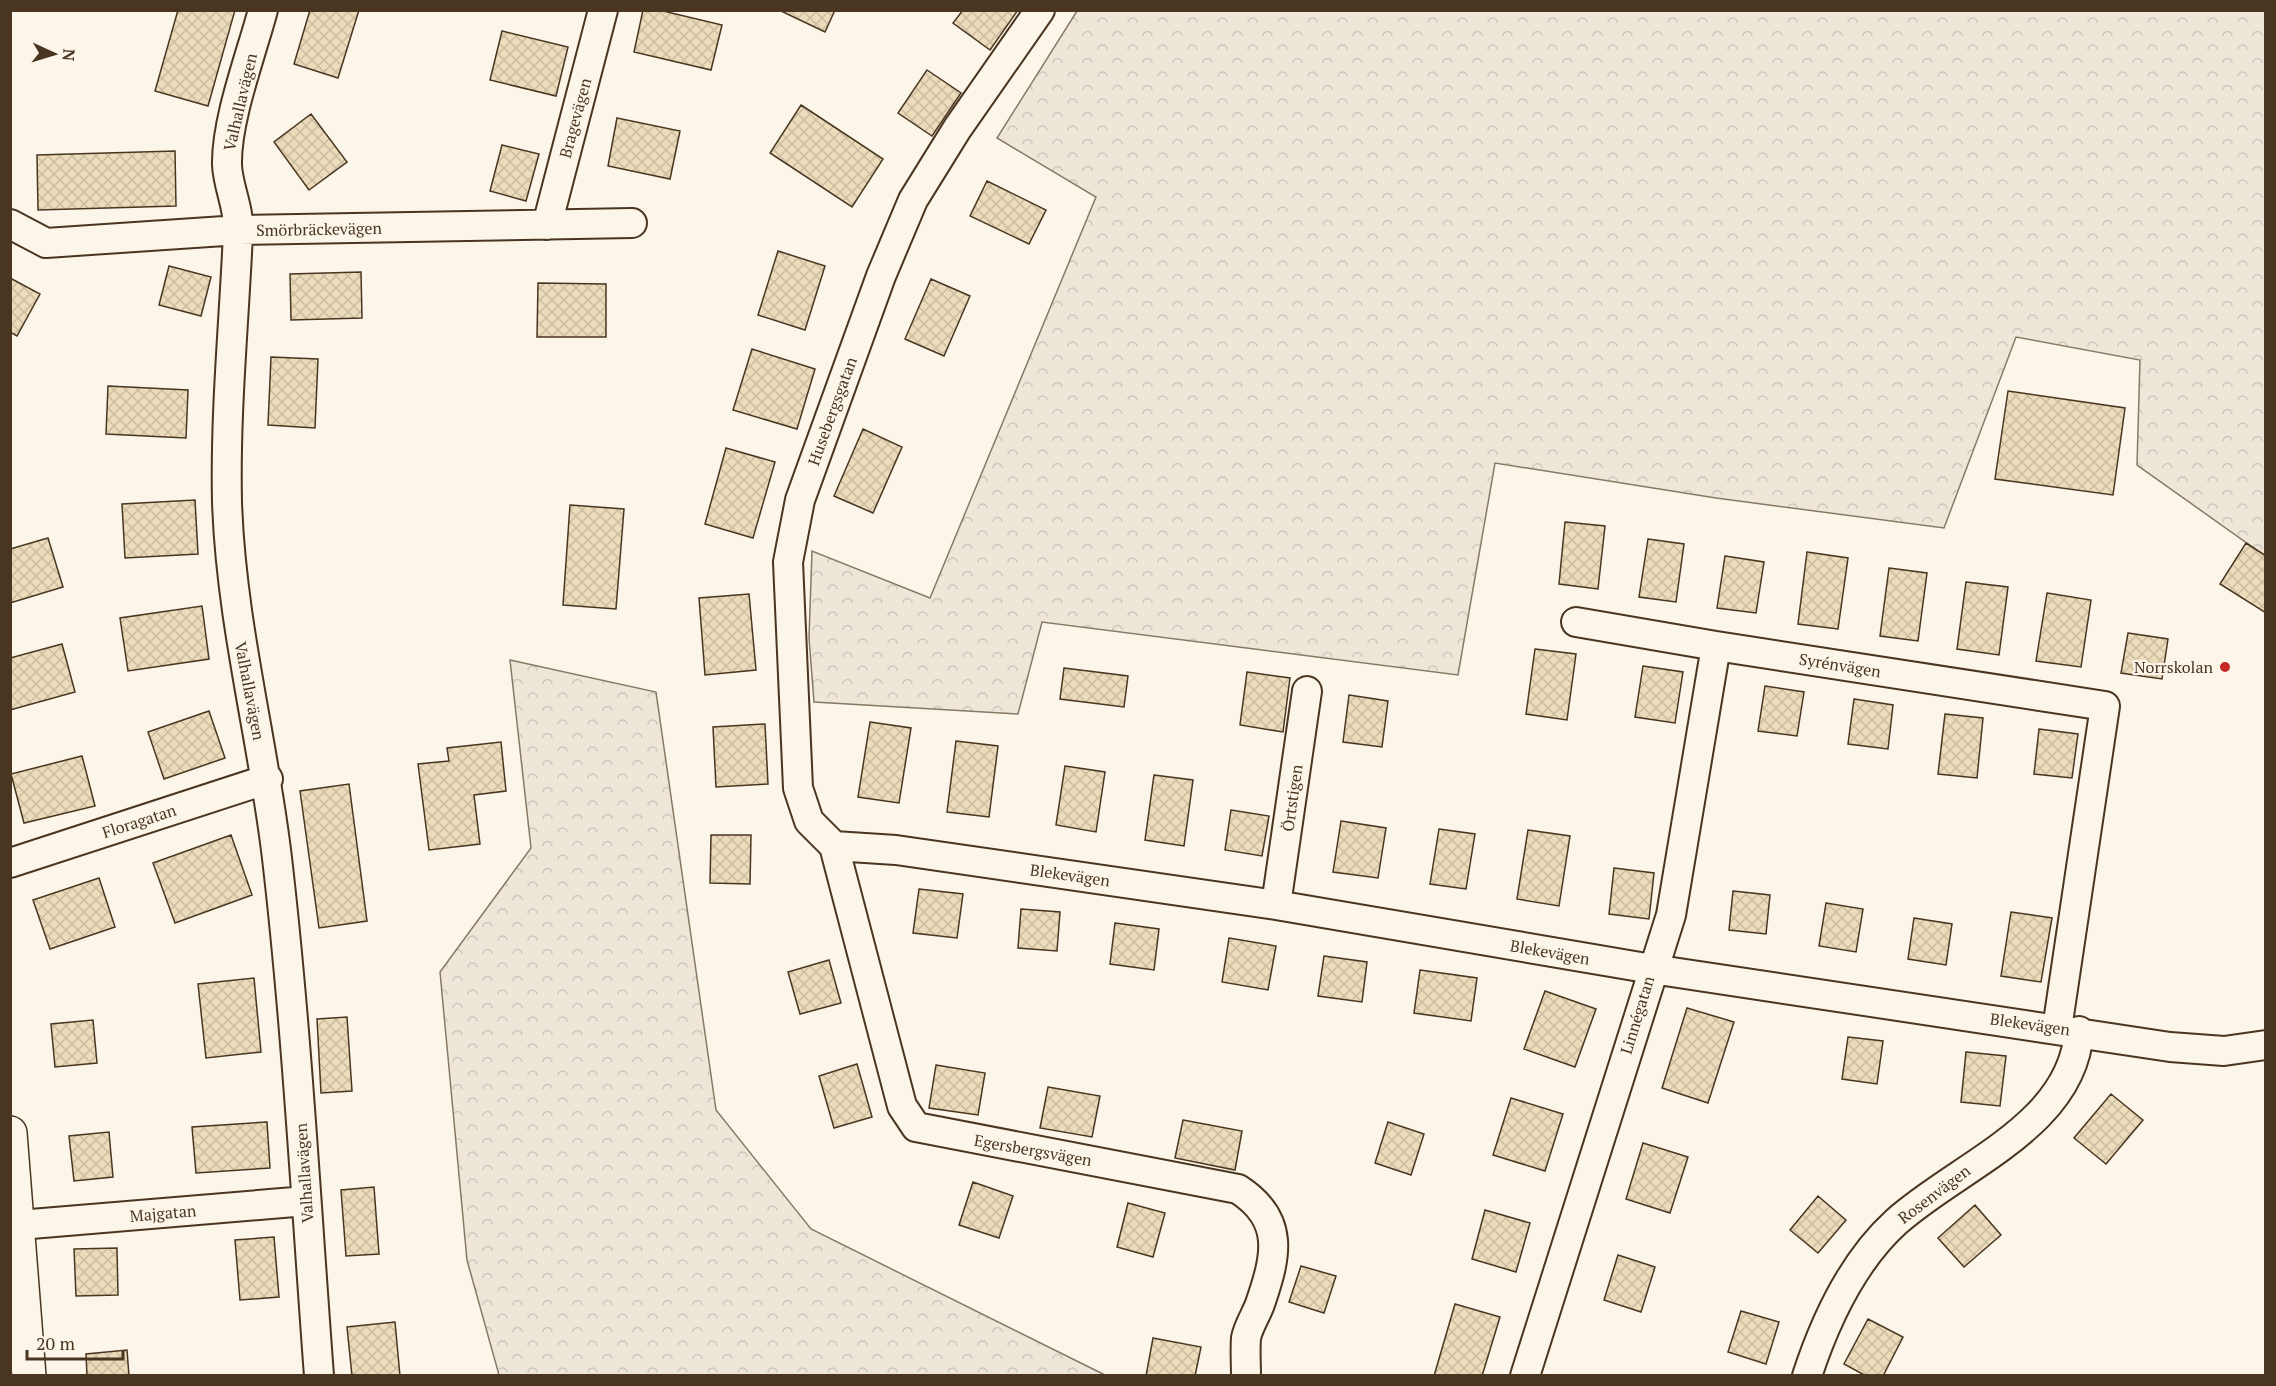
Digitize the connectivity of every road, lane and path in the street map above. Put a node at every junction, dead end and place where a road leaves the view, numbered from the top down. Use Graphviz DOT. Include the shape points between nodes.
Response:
graph roads {
  1 [pos="263,10"];
  2 [pos="603,10"];
  3 [pos="1040,10"];
  4 [pos="10,224"];
  5 [pos="632,224"];
  6 [pos="547,225"];
  7 [pos="238,230"];
  8 [pos="1575,622"];
  9 [pos="1716,646"];
  10 [pos="1307,690"];
  11 [pos="2105,706"];
  12 [pos="268,779"];
  13 [pos="834,846"];
  14 [pos="10,863"];
  15 [pos="1276,905"];
  16 [pos="1652,969"];
  17 [pos="2068,1030"];
  18 [pos="2265,1045"];
  19 [pos="10,1133"];
  20 [pos="306,1202"];
  21 [pos="19,1225"];
  22 [pos="29,1376"];
  23 [pos="319,1376"];
  24 [pos="1246,1376"];
  25 [pos="1525,1376"];
  26 [pos="1807,1376"];
  1 -- 7 [label="street, Valhallavägen" via="228,152 228,178 236,202"];
  2 -- 6 [label="street, Bragevägen"];
  3 -- 13 [label="street, Husebergsgatan" via="913,200 800,500 788,562 798,788 809,821"];
  4 -- 7 [label="street, Smörbräckevägen" via="46,243"];
  5 -- 6 [label="street, Smörbräckevägen"];
  6 -- 7 [label="street, Smörbräckevägen"];
  7 -- 12 [label="street, Valhallavägen" via="229,368 227,504 240,643"];
  8 -- 9 [label="street, Syrénvägen"];
  9 -- 11 [label="street, Syrénvägen"];
  9 -- 16 [label="street, Linnégatan" via="1671,915"];
  10 -- 15 [label="street, Örtstigen"];
  11 -- 17 [label="street, Rosenvägen"];
  12 -- 14 [label="street, Floragatan"];
  12 -- 20 [label="street, Valhallavägen" via="292,987"];
  13 -- 15 [label="street, Blekevägen" via="896,850"];
  13 -- 24 [label="street, Egersbergsvägen" via="902,1106 916,1127 1238,1189 1253,1198 1274,1232 1273,1255 1246,1337"];
  15 -- 16 [label="street, Blekevägen"];
  16 -- 17 [label="street, Blekevägen"];
  16 -- 25 [label="street, Linnégatan"];
  17 -- 18 [label="street, Blekevägen" via="2170,1047 2224,1051"];
  17 -- 26 [label="street, Rosenvägen" via="2072,1070 2043,1113 1896,1222 1867,1253 1842,1294"];
  19 -- 21 [label="street"];
  20 -- 21 [label="street, Majgatan"];
  20 -- 23 [label="street, Valhallavägen"];
  21 -- 22 [label="street"];
}
